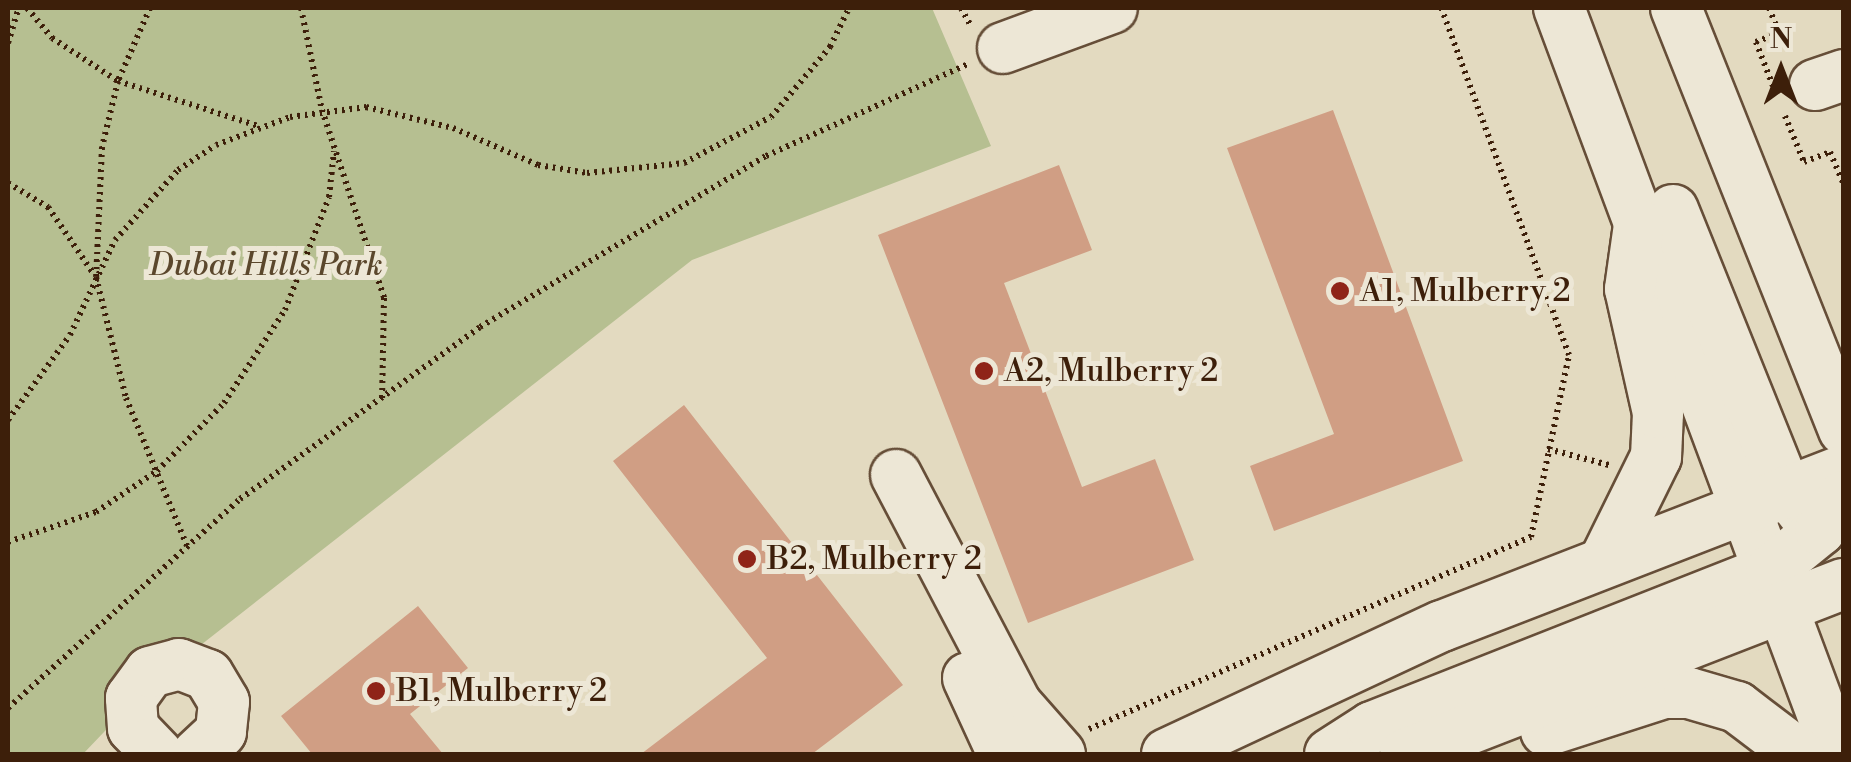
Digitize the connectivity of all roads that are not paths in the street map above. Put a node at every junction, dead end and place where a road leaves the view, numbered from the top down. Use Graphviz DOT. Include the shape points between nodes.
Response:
graph roads {
  1 [pos="1112,8"];
  2 [pos="1559,8"];
  3 [pos="1676,8"];
  4 [pos="1003,48"];
  5 [pos="1578,57"];
  6 [pos="1641,219"];
  7 [pos="1785,284"];
  8 [pos="1844,350"];
  9 [pos="1844,430"];
  10 [pos="1844,470"];
  11 [pos="1767,498"];
  12 [pos="1606,558"];
  13 [pos="1822,560"];
  14 [pos="1478,726"];
  15 [pos="209,751"];
  16 [pos="158,754"];
  17 [pos="1003,754"];
  18 [pos="1058,754"];
  19 [pos="1167,754"];
  20 [pos="1330,754"];
  21 [pos="1405,754"];
  22 [pos="1798,754"];
  23 [pos="1837,754"];
  1 -- 4 [label="street"];
  2 -- 5 [label="street"];
  3 -- 7 [label="street"];
  5 -- 6 [label="street"];
  5 -- 11 [label="street" via="1632,110"];
  6 -- 11 [label="street"];
  6 -- 12 [label="street" via="1630,288 1658,413 1656,456"];
  7 -- 8 [label="street"];
  7 -- 9 [label="street"];
  10 -- 11 [label="street"];
  11 -- 12 [label="street"];
  11 -- 13 [label="street"];
  12 -- 19 [label="street"];
  13 -- 14 [label="street"];
  13 -- 20 [label="street" via="1372,727"];
  13 -- 23 [label="street"];
  14 -- 21 [label="street"];
  14 -- 22 [label="street" via="1544,732 1664,693 1689,693 1738,707"];
  15 -- 16 [label="street" via="225,717 218,687 195,667 164,666 138,684 130,713 140,742"];
  17 -- 18 [label="street" via="882,484 1017,705"];
}
